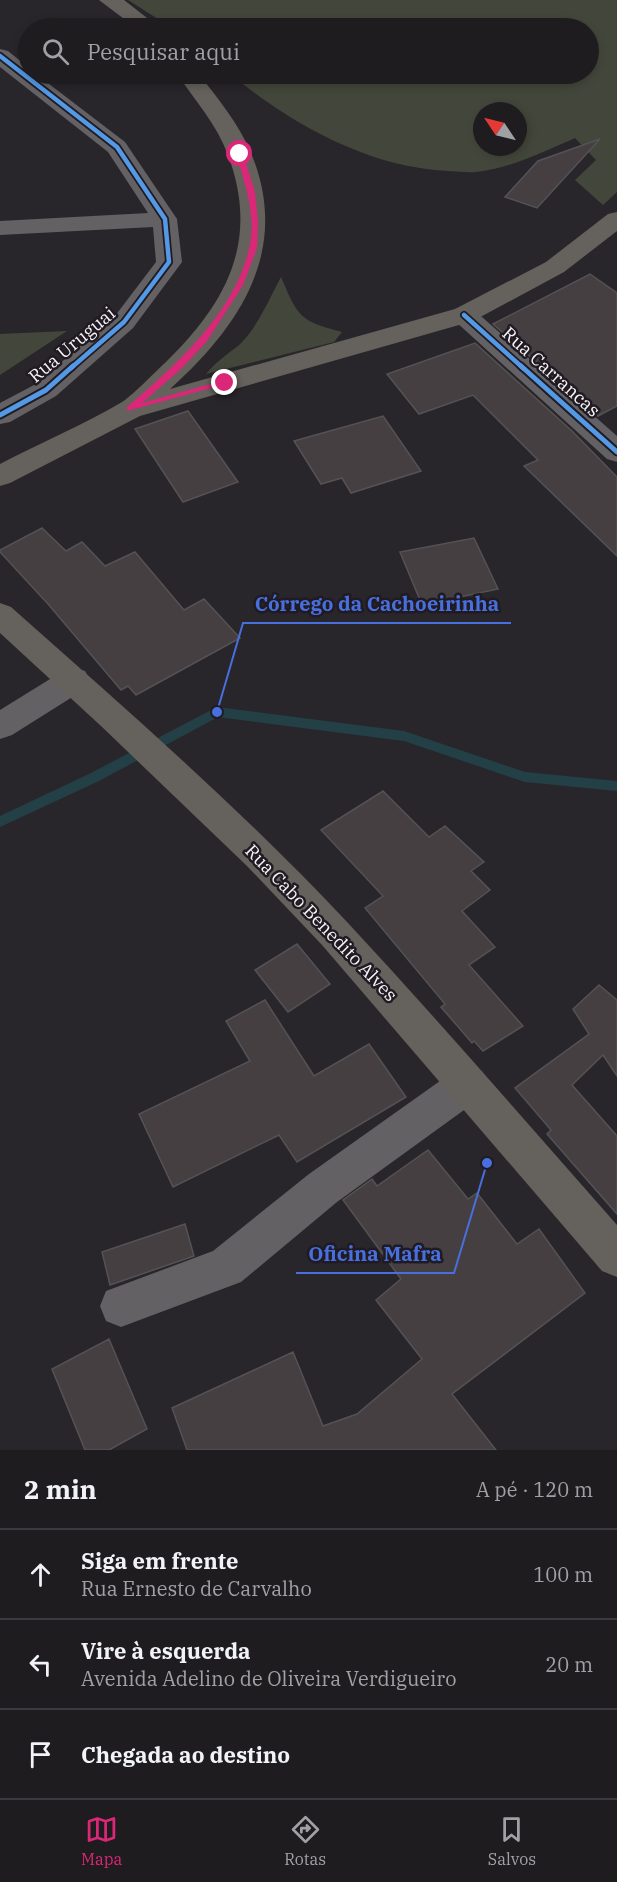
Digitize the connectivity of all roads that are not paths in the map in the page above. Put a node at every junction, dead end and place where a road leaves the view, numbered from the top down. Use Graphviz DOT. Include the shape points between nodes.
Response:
graph roads {
  1 [pos="110,0"];
  2 [pos="135,18"];
  3 [pos="0,56"];
  4 [pos="18,70"];
  5 [pos="36,84"];
  6 [pos="194,84"];
  7 [pos="165,219"];
  8 [pos="617,219"];
  9 [pos="0,228"];
  10 [pos="464,315"];
  11 [pos="130,409"];
  12 [pos="0,415"];
  13 [pos="617,452"];
  14 [pos="0,476"];
  15 [pos="0,615"];
  16 [pos="74,680"];
  17 [pos="0,726"];
  18 [pos="468,1084"];
  19 [pos="617,1256"];
  20 [pos="121,1306"];
  1 -- 2 [label="main road"];
  3 -- 4 [label="street"];
  5 -- 7 [label="street" via="117,147"];
  6 -- 11 [label="main road" via="240,154 251,192 253,248 239,285 204,340"];
  7 -- 9 [label="street"];
  7 -- 12 [label="street, Rua Uruguai" via="170,262 124,322 46,390"];
  8 -- 10 [label="main road" via="555,267"];
  10 -- 11 [label="main road"];
  10 -- 13 [label="street, Rua Carrancas"];
  11 -- 14 [label="main road"];
  15 -- 16 [label="main road, Rua Cabo Benedito Alves"];
  16 -- 17 [label="street"];
  16 -- 18 [label="main road, Rua Cabo Benedito Alves" via="335,934"];
  18 -- 19 [label="main road, Rua Cabo Benedito Alves"];
  18 -- 20 [label="street" via="323,1188 226,1267"];
}
